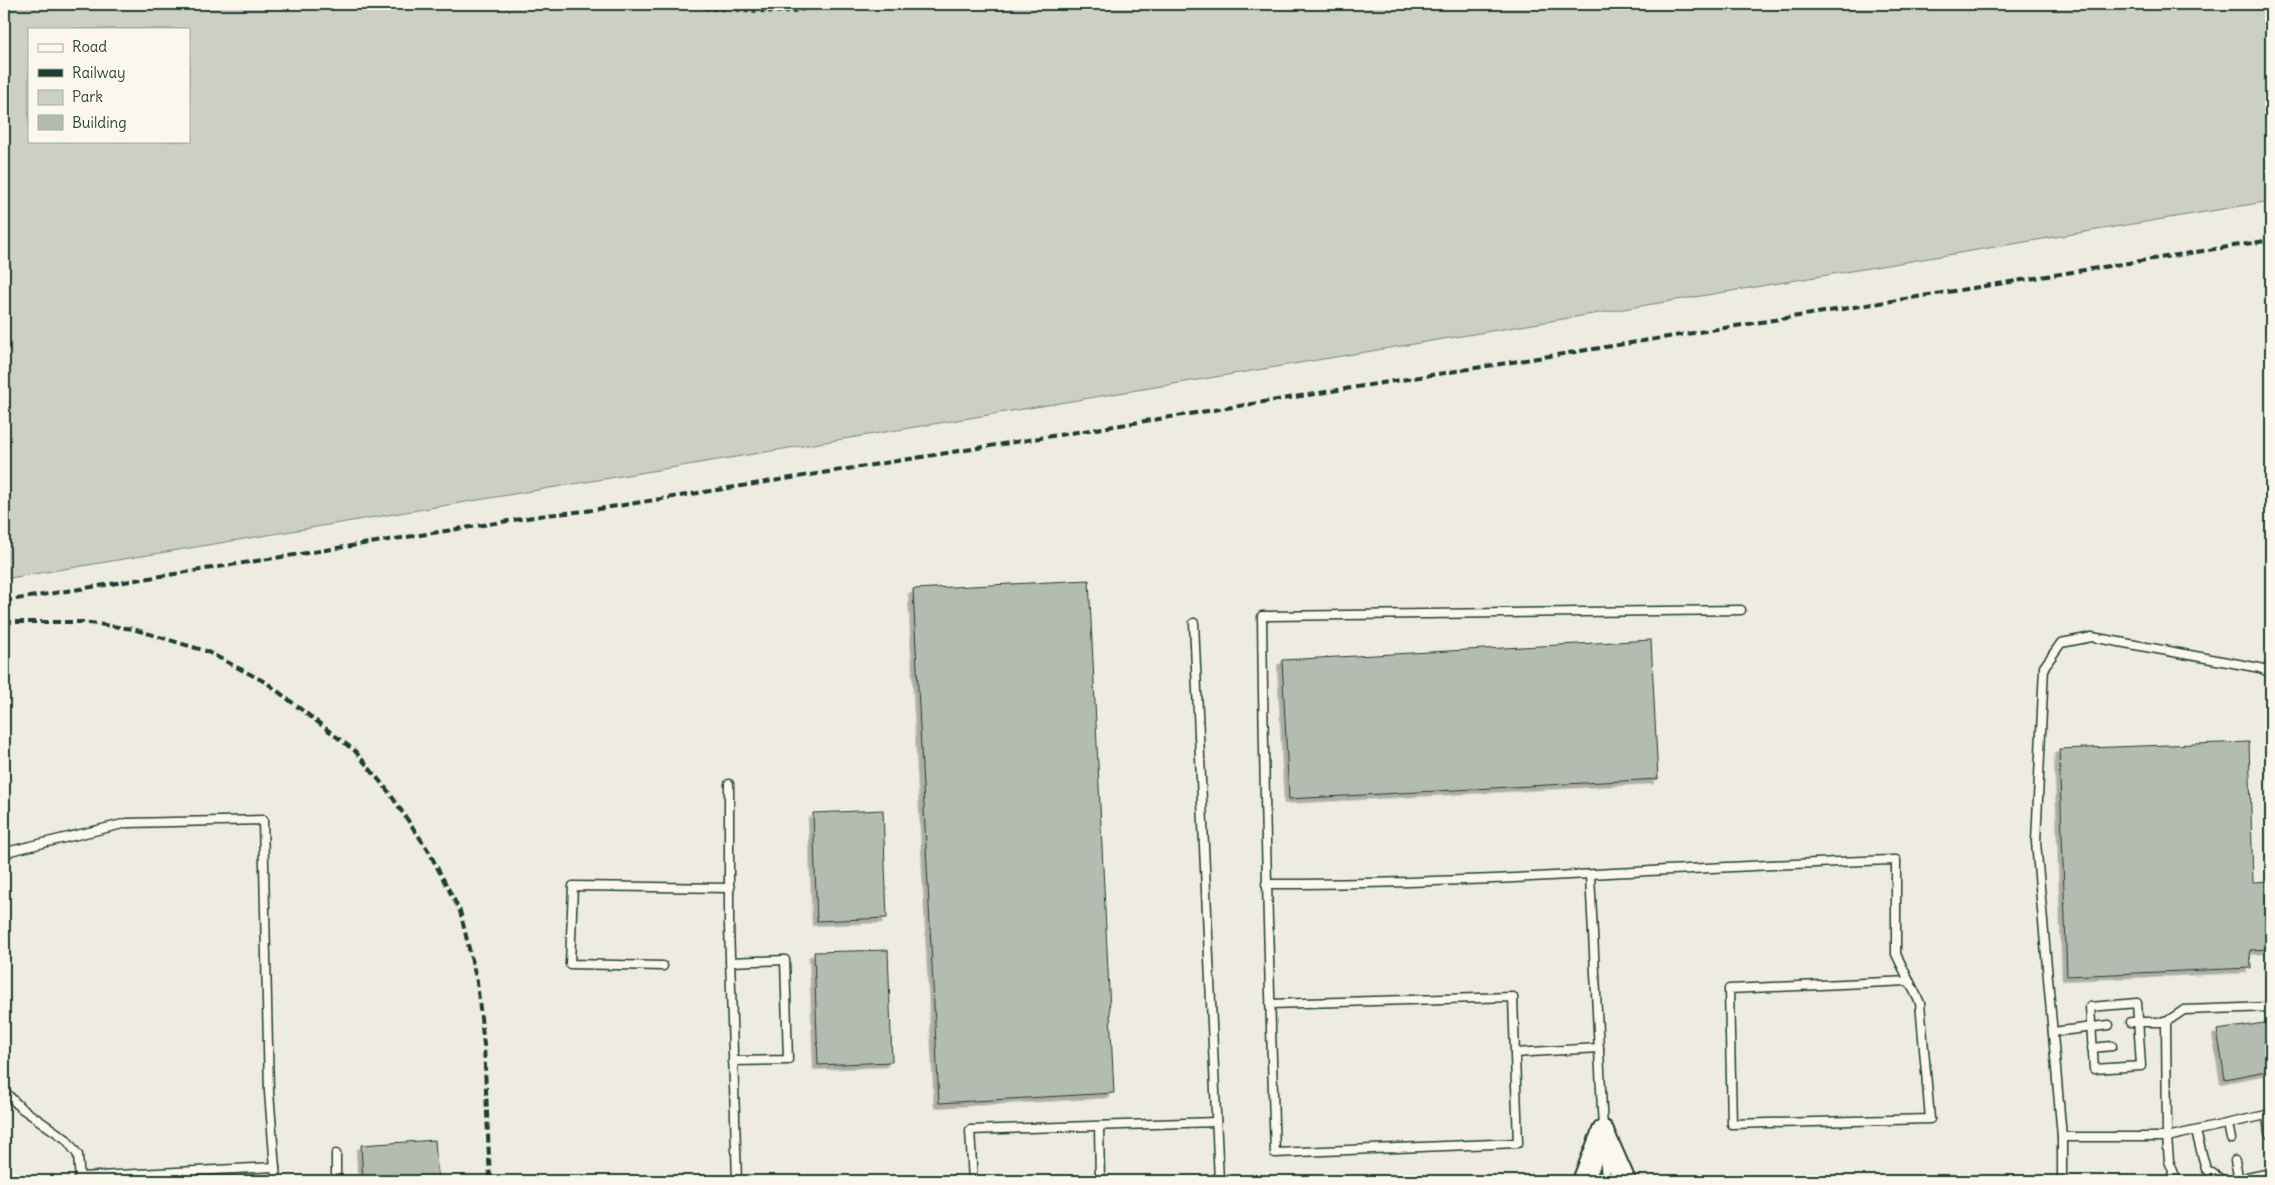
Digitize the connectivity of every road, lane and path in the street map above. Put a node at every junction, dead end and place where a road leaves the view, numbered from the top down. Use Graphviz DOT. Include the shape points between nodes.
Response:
graph roads {
  1 [pos="681,4"];
  2 [pos="831,4"];
  3 [pos="1741,610"];
  4 [pos="1194,623"];
  5 [pos="2271,673"];
  6 [pos="729,784"];
  7 [pos="4,857"];
  8 [pos="1590,875"];
  9 [pos="1266,884"];
  10 [pos="730,888"];
  11 [pos="730,962"];
  12 [pos="663,966"];
  13 [pos="1909,981"];
  14 [pos="1270,1004"];
  15 [pos="2271,1007"];
  16 [pos="2135,1022"];
  17 [pos="2166,1022"];
  18 [pos="2109,1025"];
  19 [pos="2091,1028"];
  20 [pos="2053,1032"];
  21 [pos="2112,1046"];
  22 [pos="1599,1048"];
  23 [pos="2092,1048"];
  24 [pos="1515,1053"];
  25 [pos="733,1061"];
  26 [pos="4,1091"];
  27 [pos="2269,1114"];
  28 [pos="1216,1122"];
  29 [pos="2228,1124"];
  30 [pos="1099,1126"];
  31 [pos="1603,1132"];
  32 [pos="2196,1132"];
  33 [pos="2269,1133"];
  34 [pos="2062,1137"];
  35 [pos="2167,1137"];
  36 [pos="2231,1139"];
  37 [pos="336,1154"];
  38 [pos="2235,1161"];
  39 [pos="275,1167"];
  40 [pos="2271,1173"];
  41 [pos="80,1179"];
  42 [pos="276,1181"];
  43 [pos="336,1181"];
  44 [pos="737,1181"];
  45 [pos="973,1181"];
  46 [pos="1100,1181"];
  47 [pos="1219,1181"];
  48 [pos="1583,1181"];
  49 [pos="1606,1181"];
  50 [pos="1625,1181"];
  51 [pos="2062,1181"];
  52 [pos="2177,1181"];
  53 [pos="2224,1181"];
  54 [pos="2236,1181"];
  1 -- 2 [label="path" via="770,12 792,12"];
  3 -- 9 [label="lane" via="1262,616"];
  4 -- 28 [label="lane"];
  5 -- 20 [label="lane" via="2260,668 2092,637 2061,643 2044,667 2036,842"];
  6 -- 10 [label="lane"];
  7 -- 39 [label="lane" via="10,851 127,823 263,820 269,1092"];
  8 -- 9 [label="lane"];
  8 -- 13 [label="lane" via="1896,860 1896,954"];
  8 -- 22 [label="lane"];
  9 -- 14 [label="lane"];
  10 -- 11 [label="lane"];
  10 -- 12 [label="lane" via="573,886 570,964"];
  11 -- 25 [label="lane"];
  11 -- 25 [label="lane" via="785,960 788,1060"];
  13 -- 13 [label="lane" via="1920,1003 1930,1119 1732,1124 1729,989"];
  14 -- 24 [label="lane" via="1513,997"];
  14 -- 24 [label="lane" via="1275,1154 1518,1143"];
  15 -- 17 [label="lane" via="2184,1010"];
  16 -- 17 [label="lane"];
  16 -- 19 [label="lane" via="2137,1003 2090,1007"];
  16 -- 23 [label="lane" via="2141,1066 2094,1069"];
  17 -- 35 [label="lane"];
  18 -- 19 [label="lane"];
  19 -- 20 [label="lane"];
  19 -- 23 [label="lane"];
  20 -- 34 [label="lane"];
  21 -- 23 [label="lane"];
  22 -- 24 [label="lane"];
  22 -- 31 [label="lane"];
  25 -- 44 [label="lane"];
  26 -- 41 [label="lane" via="21,1108 66,1139 78,1155"];
  27 -- 29 [label="lane"];
  27 -- 33 [label="lane"];
  28 -- 30 [label="lane"];
  28 -- 47 [label="lane"];
  29 -- 32 [label="lane"];
  29 -- 36 [label="lane"];
  30 -- 45 [label="lane" via="970,1130"];
  30 -- 46 [label="lane"];
  31 -- 48 [label="street"];
  31 -- 49 [label="lane"];
  31 -- 50 [label="street"];
  32 -- 35 [label="lane"];
  32 -- 53 [label="lane" via="2206,1169"];
  34 -- 35 [label="lane"];
  34 -- 51 [label="lane"];
  35 -- 52 [label="lane" via="2168,1161"];
  37 -- 43 [label="lane"];
  38 -- 54 [label="lane"];
  39 -- 41 [label="lane"];
  39 -- 42 [label="lane"];
  40 -- 54 [label="lane"];
}
